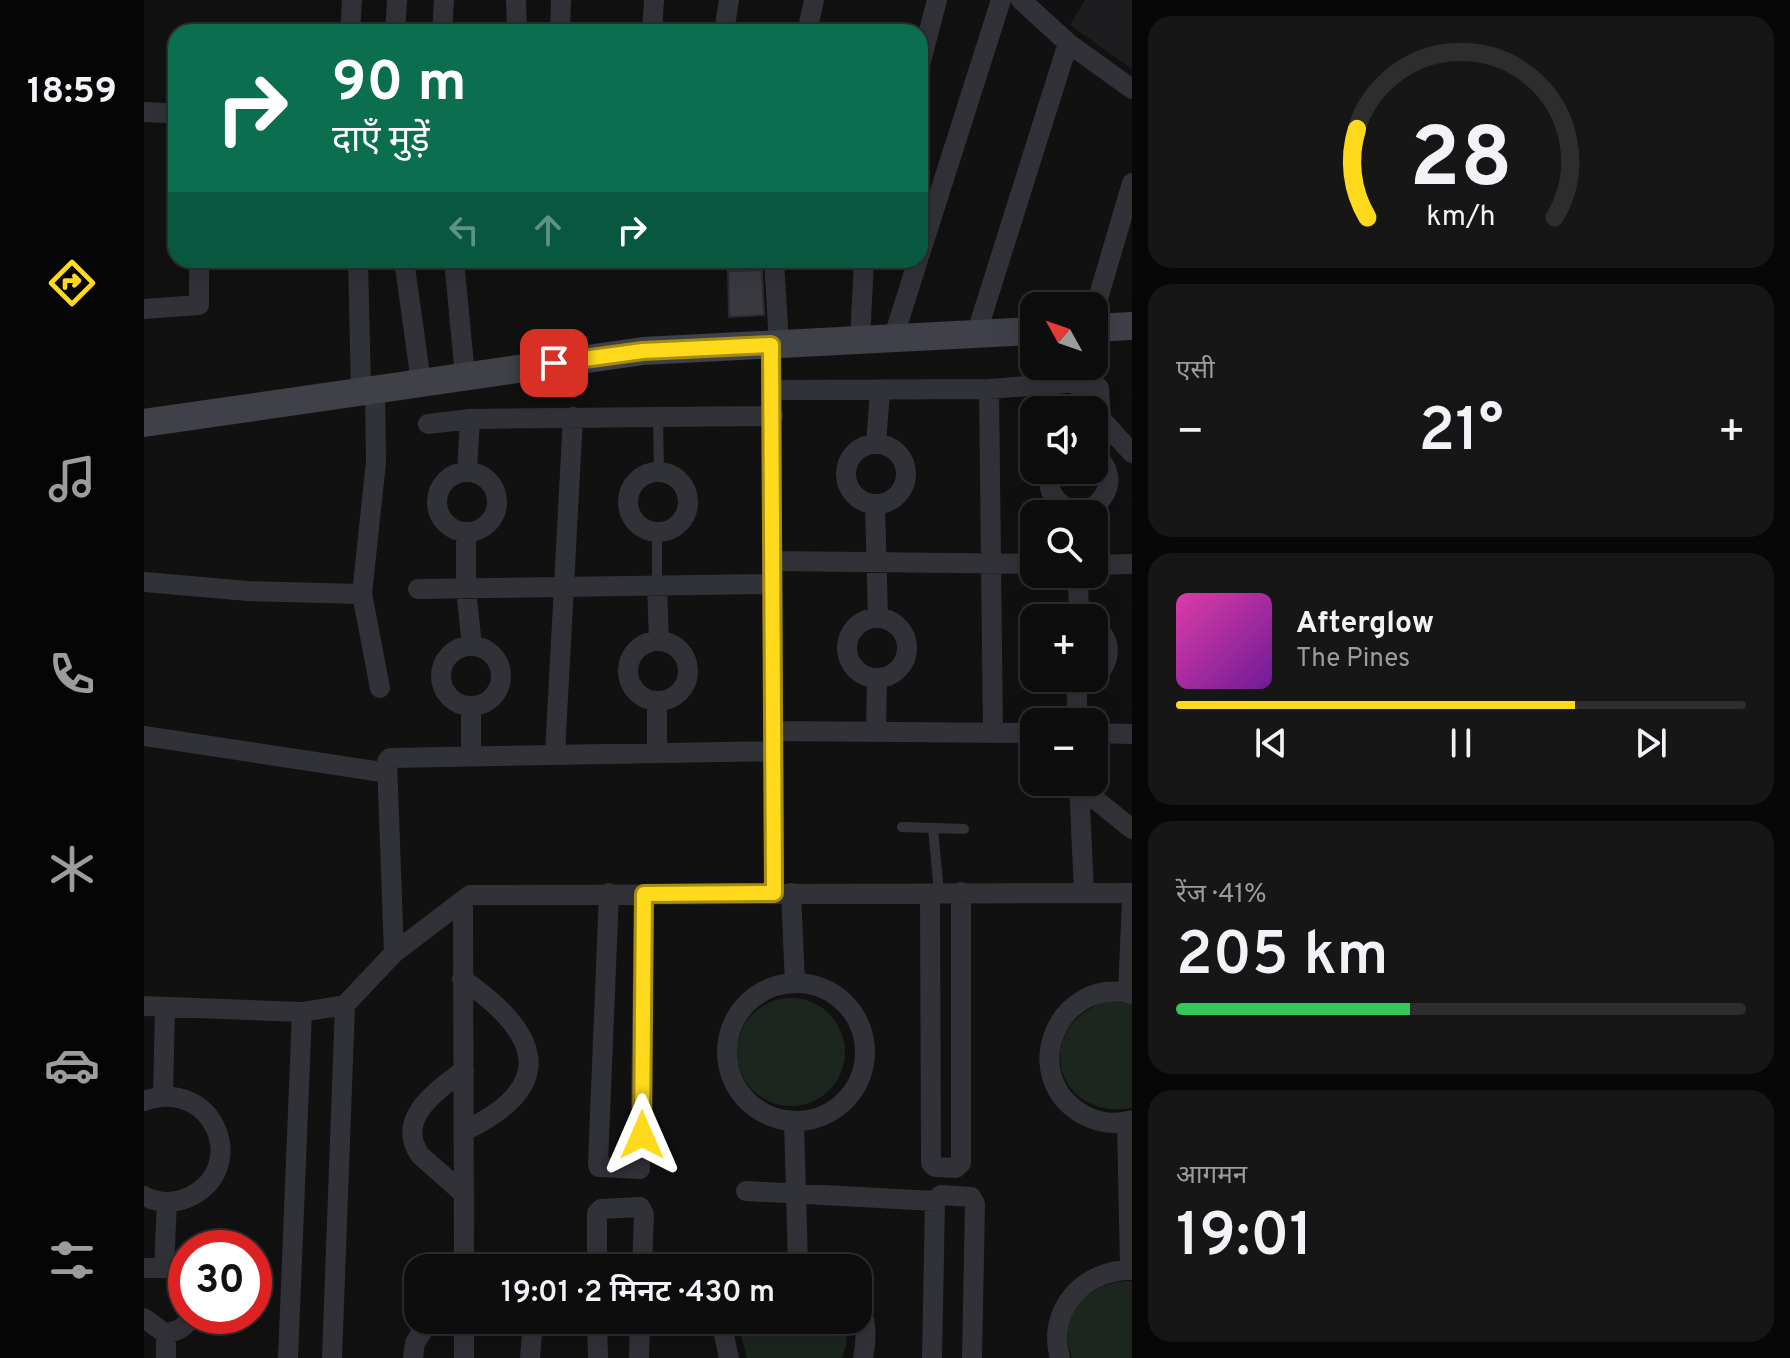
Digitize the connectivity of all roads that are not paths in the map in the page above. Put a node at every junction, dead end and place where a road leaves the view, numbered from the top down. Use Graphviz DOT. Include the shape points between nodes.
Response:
graph roads {
  1 [pos="352,0"];
  2 [pos="397,0"];
  3 [pos="444,0"];
  4 [pos="516,0"];
  5 [pos="561,0"];
  6 [pos="654,0"];
  7 [pos="729,0"];
  8 [pos="814,0"];
  9 [pos="937,0"];
  10 [pos="1001,0"];
  11 [pos="1021,0"];
  12 [pos="350,24"];
  13 [pos="396,24"];
  14 [pos="442,24"];
  15 [pos="517,24"];
  16 [pos="560,24"];
  17 [pos="652,24"];
  18 [pos="725,24"];
  19 [pos="809,24"];
  20 [pos="928,34"];
  21 [pos="1068,43"];
  22 [pos="1132,89"];
  23 [pos="144,112"];
  24 [pos="165,113"];
  25 [pos="1132,183"];
  26 [pos="928,229"];
  27 [pos="199,268"];
  28 [pos="359,268"];
  29 [pos="405,268"];
  30 [pos="455,268"];
  31 [pos="774,268"];
  32 [pos="864,268"];
  33 [pos="915,268"];
  34 [pos="1100,292"];
  35 [pos="144,309"];
  36 [pos="1132,326"];
  37 [pos="1108,327"];
  38 [pos="1020,332"];
  39 [pos="976,335"];
  40 [pos="893,339"];
  41 [pos="860,341"];
  42 [pos="775,344"];
  43 [pos="465,376"];
  44 [pos="1081,381"];
  45 [pos="421,382"];
  46 [pos="368,389"];
  47 [pos="989,389"];
  48 [pos="773,390"];
  49 [pos="880,391"];
  50 [pos="1081,396"];
  51 [pos="658,416"];
  52 [pos="773,416"];
  53 [pos="573,417"];
  54 [pos="470,419"];
  55 [pos="144,423"];
  56 [pos="428,424"];
  57 [pos="876,444"];
  58 [pos="1132,453"];
  59 [pos="467,472"];
  60 [pos="659,472"];
  61 [pos="875,504"];
  62 [pos="466,532"];
  63 [pos="657,532"];
  64 [pos="772,561"];
  65 [pos="877,562"];
  66 [pos="991,562"];
  67 [pos="1020,563"];
  68 [pos="1132,564"];
  69 [pos="1108,565"];
  70 [pos="144,582"];
  71 [pos="772,584"];
  72 [pos="657,585"];
  73 [pos="564,587"];
  74 [pos="418,589"];
  75 [pos="466,589"];
  76 [pos="362,594"];
  77 [pos="878,618"];
  78 [pos="659,641"];
  79 [pos="472,646"];
  80 [pos="877,678"];
  81 [pos="380,688"];
  82 [pos="657,701"];
  83 [pos="471,706"];
  84 [pos="876,731"];
  85 [pos="993,733"];
  86 [pos="1020,733"];
  87 [pos="1108,733"];
  88 [pos="1132,734"];
  89 [pos="144,736"];
  90 [pos="773,741"];
  91 [pos="657,752"];
  92 [pos="555,754"];
  93 [pos="471,755"];
  94 [pos="375,771"];
  95 [pos="1080,796"];
  96 [pos="1094,796"];
  97 [pos="902,827"];
  98 [pos="933,828"];
  99 [pos="964,829"];
  100 [pos="1132,829"];
  101 [pos="961,892"];
  102 [pos="609,893"];
  103 [pos="783,893"];
  104 [pos="934,893"];
  105 [pos="1084,893"];
  106 [pos="1132,893"];
  107 [pos="644,894"];
  108 [pos="1132,900"];
  109 [pos="463,901"];
  110 [pos="394,953"];
  111 [pos="462,979"];
  112 [pos="795,983"];
  113 [pos="1130,994"];
  114 [pos="345,1005"];
  115 [pos="144,1006"];
  116 [pos="165,1007"];
  117 [pos="302,1012"];
  118 [pos="464,1070"];
  119 [pos="153,1098"];
  120 [pos="1129,1121"];
  121 [pos="794,1122"];
  122 [pos="464,1131"];
  123 [pos="746,1191"];
  124 [pos="464,1194"];
  125 [pos="796,1194"];
  126 [pos="144,1196"];
  127 [pos="935,1201"];
  128 [pos="167,1202"];
  129 [pos="466,1254"];
  130 [pos="597,1254"];
  131 [pos="643,1254"];
  132 [pos="798,1254"];
  133 [pos="154,1268"];
  134 [pos="1131,1270"];
  135 [pos="144,1318"];
  136 [pos="166,1334"];
  137 [pos="420,1334"];
  138 [pos="464,1334"];
  139 [pos="532,1334"];
  140 [pos="597,1334"];
  141 [pos="640,1334"];
  142 [pos="724,1334"];
  143 [pos="867,1334"];
  144 [pos="166,1358"];
  145 [pos="288,1358"];
  146 [pos="332,1358"];
  147 [pos="413,1358"];
  148 [pos="464,1358"];
  149 [pos="530,1358"];
  150 [pos="598,1358"];
  151 [pos="639,1358"];
  152 [pos="729,1358"];
  153 [pos="863,1358"];
  154 [pos="932,1358"];
  155 [pos="972,1358"];
  156 [pos="1060,1358"];
  1 -- 12 [label="street"];
  2 -- 13 [label="street"];
  3 -- 14 [label="street"];
  4 -- 15 [label="street"];
  5 -- 16 [label="street"];
  6 -- 17 [label="street"];
  7 -- 18 [label="street"];
  8 -- 19 [label="street"];
  9 -- 20 [label="street"];
  10 -- 26 [label="street"];
  11 -- 21 [label="street"];
  21 -- 22 [label="street"];
  21 -- 39 [label="street"];
  23 -- 24 [label="street"];
  25 -- 34 [label="street"];
  27 -- 35 [label="street" via="199,305"];
  28 -- 46 [label="street"];
  29 -- 45 [label="street"];
  30 -- 43 [label="street"];
  31 -- 42 [label="street"];
  32 -- 41 [label="street"];
  33 -- 40 [label="street"];
  36 -- 37 [label="street"];
  38 -- 39 [label="street"];
  39 -- 40 [label="street"];
  40 -- 41 [label="street"];
  41 -- 42 [label="street"];
  42 -- 43 [label="street" via="643,351"];
  42 -- 48 [label="street"];
  43 -- 45 [label="street"];
  44 -- 47 [label="street"];
  44 -- 50 [label="street"];
  44 -- 58 [label="street" via="1099,388 1101,419"];
  45 -- 46 [label="street"];
  46 -- 55 [label="street"];
  46 -- 76 [label="street" via="376,462"];
  47 -- 49 [label="street"];
  47 -- 66 [label="street"];
  48 -- 49 [label="street"];
  48 -- 52 [label="street"];
  49 -- 57 [label="street"];
  51 -- 52 [label="street"];
  51 -- 53 [label="street"];
  51 -- 60 [label="lane"];
  52 -- 64 [label="street"];
  53 -- 54 [label="street"];
  53 -- 73 [label="street"];
  54 -- 56 [label="street"];
  54 -- 59 [label="street"];
  57 -- 61 [label="street" via="852,455 846,473 857,498"];
  57 -- 61 [label="street" via="896,451 906,469 895,497"];
  59 -- 62 [label="street" via="448,478 437,496 447,525"];
  59 -- 62 [label="street" via="492,485 497,503 484,527"];
  60 -- 63 [label="street" via="678,479 687,508 677,525"];
  60 -- 63 [label="street" via="641,477 628,501 633,519"];
  61 -- 65 [label="street"];
  62 -- 75 [label="street"];
  63 -- 72 [label="lane"];
  64 -- 65 [label="street"];
  64 -- 71 [label="street"];
  65 -- 66 [label="street"];
  65 -- 77 [label="street"];
  66 -- 67 [label="street"];
  66 -- 85 [label="street"];
  68 -- 69 [label="street"];
  70 -- 76 [label="street"];
  71 -- 72 [label="street"];
  71 -- 90 [label="street"];
  72 -- 73 [label="street"];
  72 -- 78 [label="street"];
  73 -- 75 [label="street"];
  73 -- 92 [label="street"];
  74 -- 75 [label="street"];
  75 -- 79 [label="street"];
  76 -- 81 [label="street"];
  77 -- 80 [label="street" via="896,624 907,648 901,666"];
  77 -- 80 [label="street" via="859,624 848,642 851,662 866,676"];
  78 -- 82 [label="street" via="683,654 688,672 675,696"];
  78 -- 82 [label="street" via="639,648 628,665 638,694"];
  79 -- 83 [label="street" via="446,660 442,681 452,699"];
  79 -- 83 [label="street" via="490,652 502,677 495,694"];
  80 -- 84 [label="street"];
  82 -- 91 [label="street"];
  83 -- 93 [label="street"];
  84 -- 85 [label="street"];
  84 -- 90 [label="street"];
  85 -- 86 [label="street"];
  87 -- 88 [label="street"];
  89 -- 94 [label="street"];
  90 -- 91 [label="street"];
  90 -- 103 [label="street"];
  91 -- 92 [label="street"];
  92 -- 93 [label="street"];
  93 -- 110 [label="street" via="387,761"];
  95 -- 105 [label="street"];
  96 -- 100 [label="street"];
  97 -- 98 [label="lane"];
  98 -- 99 [label="lane"];
  98 -- 104 [label="lane"];
  101 -- 104 [label="street"];
  101 -- 104 [label="street" via="961,1163 956,1168 931,1163"];
  101 -- 105 [label="street"];
  102 -- 107 [label="street"];
  102 -- 107 [label="street" via="598,1164 640,1169"];
  102 -- 109 [label="street" via="470,895"];
  103 -- 104 [label="street"];
  103 -- 107 [label="street"];
  103 -- 112 [label="street"];
  105 -- 106 [label="street"];
  108 -- 113 [label="street"];
  109 -- 110 [label="street"];
  109 -- 111 [label="street"];
  110 -- 114 [label="street"];
  111 -- 118 [label="street"];
  111 -- 122 [label="street" via="511,1021 529,1060 519,1093 496,1115"];
  112 -- 121 [label="street" via="751,1000 736,1018 728,1040 728,1064 751,1105"];
  112 -- 121 [label="street" via="842,1000 861,1027 865,1044 852,1092 827,1114"];
  113 -- 120 [label="street" via="1093,995 1077,1004 1055,1031 1049,1066 1058,1091 1076,1111 1109,1123"];
  114 -- 117 [label="street"];
  114 -- 146 [label="street"];
  115 -- 116 [label="street"];
  116 -- 117 [label="street"];
  116 -- 119 [label="street"];
  117 -- 145 [label="street"];
  118 -- 122 [label="street"];
  118 -- 124 [label="street" via="422,1106 411,1130 420,1155"];
  119 -- 128 [label="street" via="188,1100 208,1115 220,1147 211,1179 199,1192"];
  120 -- 134 [label="street"];
  121 -- 125 [label="street"];
  122 -- 124 [label="street"];
  123 -- 125 [label="street"];
  124 -- 129 [label="street"];
  125 -- 127 [label="street"];
  125 -- 132 [label="street"];
  126 -- 128 [label="street"];
  127 -- 154 [label="street"];
  127 -- 155 [label="street" via="941,1195 971,1197 975,1204"];
  128 -- 133 [label="street"];
  130 -- 131 [label="street" via="597,1213 640,1207"];
  134 -- 156 [label="street" via="1100,1275 1075,1291 1057,1327"];
  135 -- 136 [label="street"];
  136 -- 144 [label="street"];
  137 -- 147 [label="street"];
  138 -- 148 [label="street"];
  139 -- 149 [label="street"];
  140 -- 150 [label="street"];
  141 -- 151 [label="street"];
  142 -- 152 [label="street"];
  143 -- 153 [label="street"];
}
